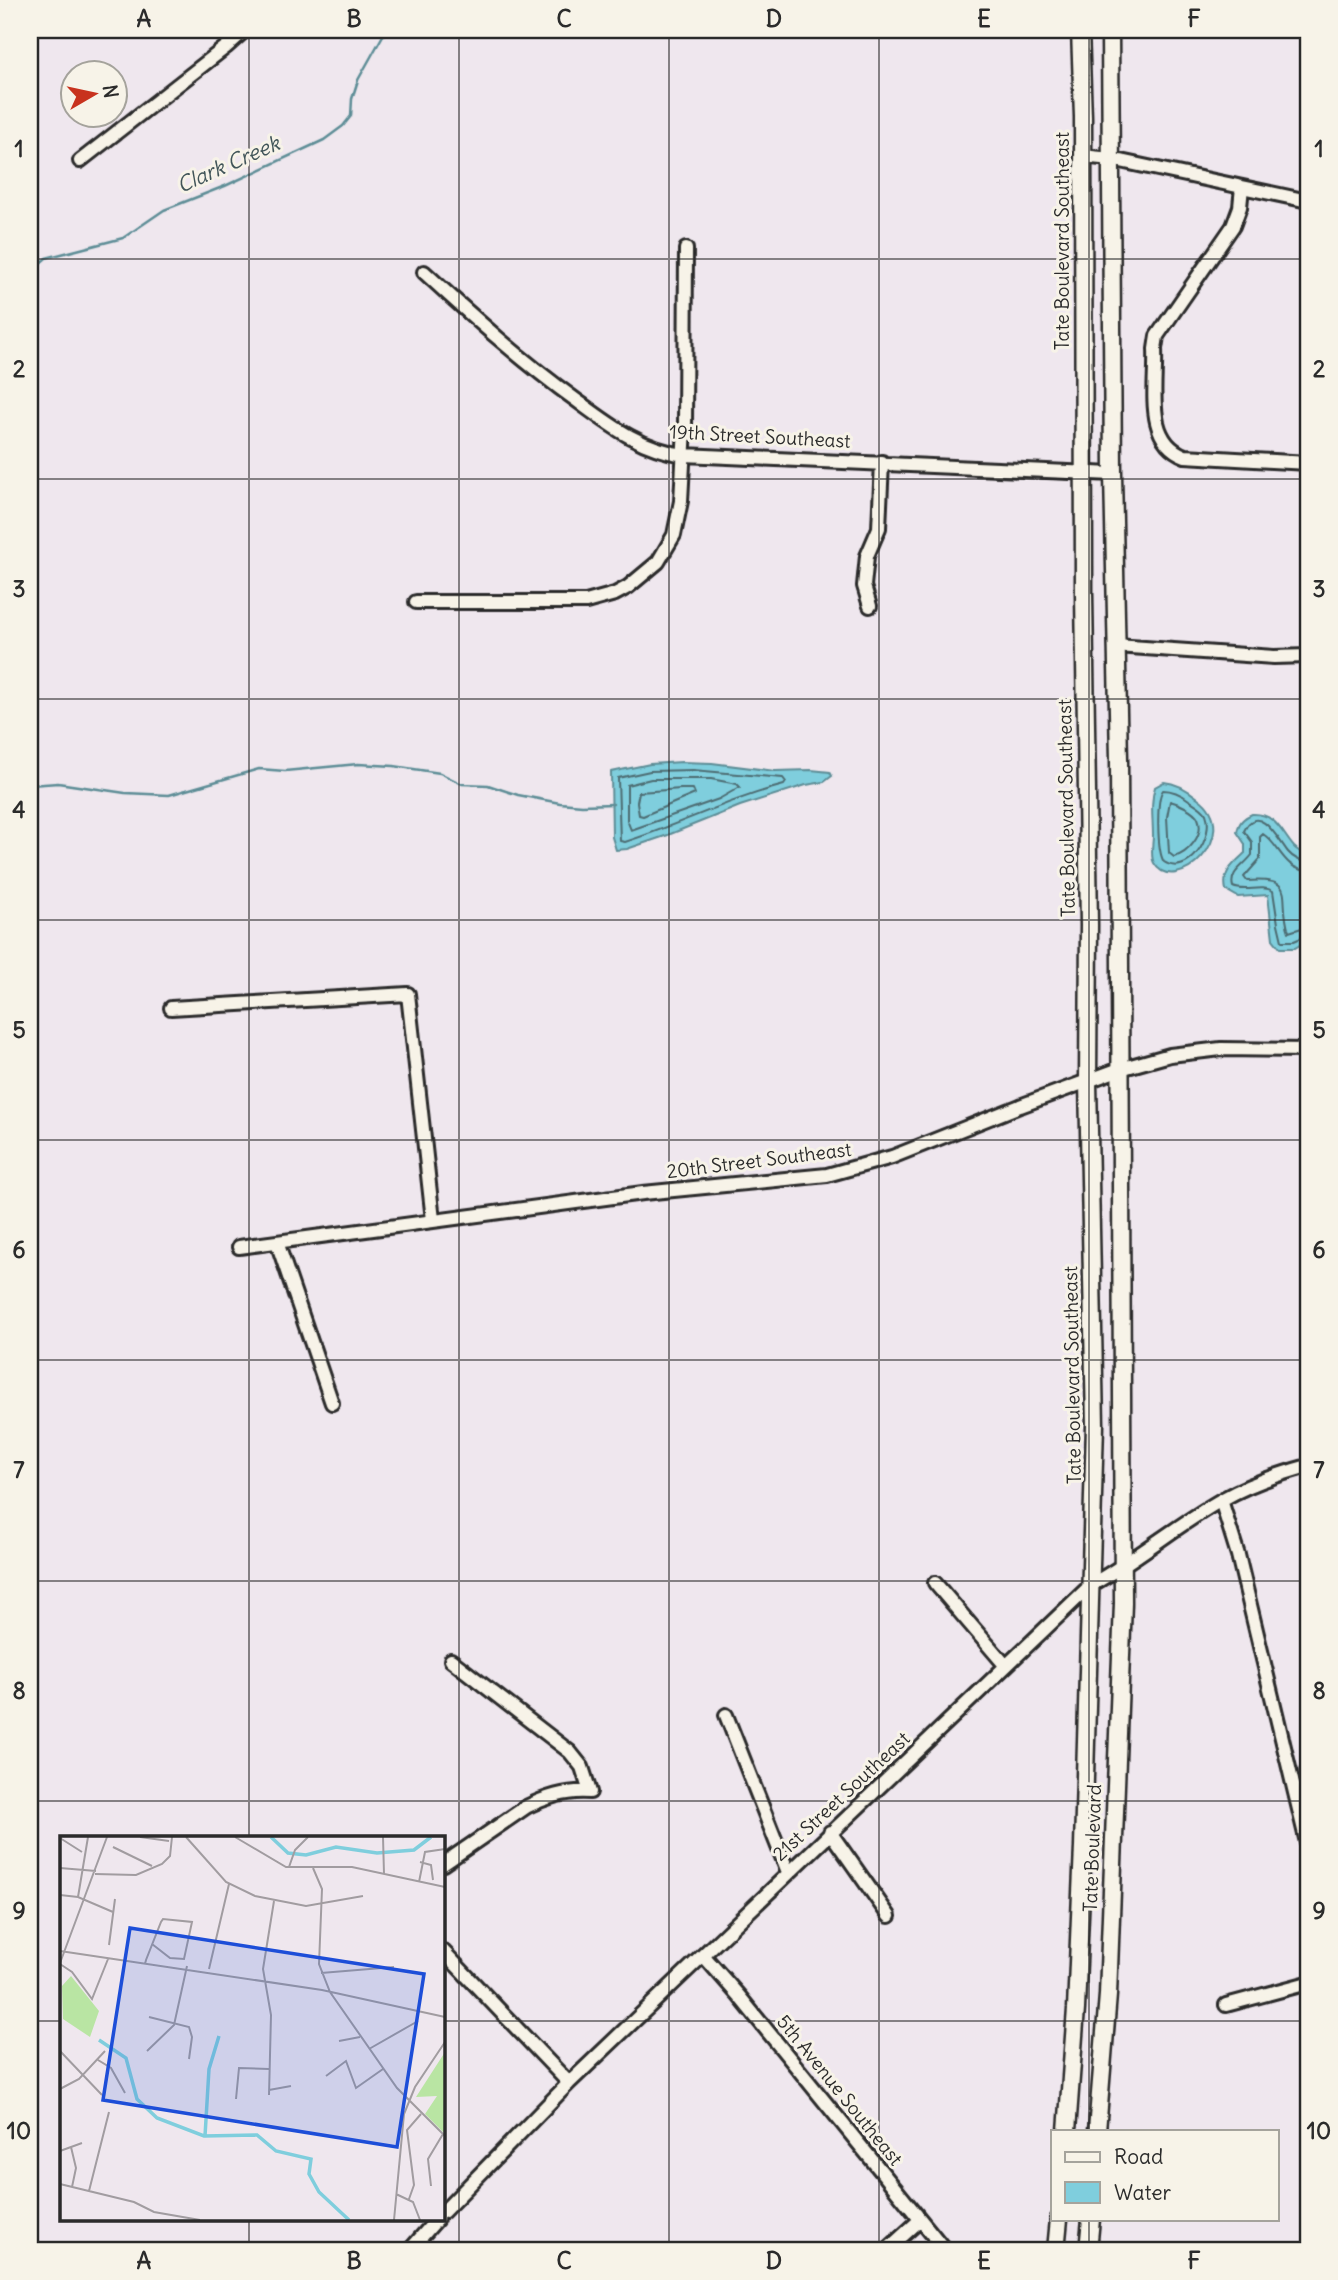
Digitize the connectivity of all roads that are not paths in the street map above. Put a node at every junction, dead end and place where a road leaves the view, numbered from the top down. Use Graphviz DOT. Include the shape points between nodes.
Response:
graph roads {
  1 [pos="245,30"];
  2 [pos="1080,30"];
  3 [pos="1110,30"];
  4 [pos="1082,156"];
  5 [pos="1111,159"];
  6 [pos="80,162"];
  7 [pos="1242,187"];
  8 [pos="1308,201"];
  9 [pos="685,249"];
  10 [pos="424,272"];
  11 [pos="684,455"];
  12 [pos="882,462"];
  13 [pos="1308,463"];
  14 [pos="1083,473"];
  15 [pos="1113,474"];
  16 [pos="416,602"];
  17 [pos="870,606"];
  18 [pos="1116,646"];
  19 [pos="1308,656"];
  20 [pos="172,1008"];
  21 [pos="1308,1050"];
  22 [pos="1120,1069"];
  23 [pos="1088,1082"];
  24 [pos="433,1220"];
  25 [pos="277,1242"];
  26 [pos="239,1247"];
  27 [pos="332,1403"];
  28 [pos="1308,1466"];
  29 [pos="1221,1500"];
  30 [pos="1123,1567"];
  31 [pos="935,1583"];
  32 [pos="1091,1585"];
  33 [pos="451,1660"];
  34 [pos="1006,1665"];
  35 [pos="726,1715"];
  36 [pos="830,1832"];
  37 [pos="1308,1847"];
  38 [pos="444,1863"];
  39 [pos="788,1872"];
  40 [pos="889,1916"];
  41 [pos="444,1952"];
  42 [pos="703,1955"];
  43 [pos="1308,1983"];
  44 [pos="1226,2005"];
  45 [pos="569,2083"];
  46 [pos="1067,2130"];
  47 [pos="1097,2130"];
  48 [pos="444,2211"];
  49 [pos="436,2220"];
  50 [pos="920,2220"];
  51 [pos="1059,2220"];
  52 [pos="1091,2220"];
  53 [pos="410,2250"];
  54 [pos="887,2250"];
  55 [pos="945,2250"];
  56 [pos="1056,2250"];
  57 [pos="1088,2250"];
  1 -- 6 [label="street"];
  2 -- 4 [label="main road, Tate Boulevard Southeast"];
  3 -- 5 [label="main road"];
  4 -- 5 [label="street"];
  4 -- 14 [label="main road, Tate Boulevard Southeast"];
  5 -- 7 [label="street"];
  5 -- 15 [label="main road"];
  7 -- 8 [label="street"];
  7 -- 13 [label="street" via="1233,226 1157,336 1157,426 1168,447 1185,456"];
  9 -- 11 [label="street"];
  10 -- 11 [label="street, 19th Street Southeast" via="497,339 617,431 653,448"];
  11 -- 12 [label="street, 19th Street Southeast"];
  11 -- 16 [label="street" via="674,535 658,562 628,587 572,603"];
  12 -- 14 [label="street, 19th Street Southeast"];
  12 -- 17 [label="street" via="879,528 867,556 864,586"];
  14 -- 15 [label="street, 19th Street Southeast"];
  14 -- 23 [label="main road, Tate Boulevard Southeast"];
  15 -- 18 [label="main road"];
  18 -- 19 [label="street"];
  18 -- 22 [label="main road"];
  20 -- 24 [label="street" via="408,994"];
  21 -- 22 [label="street, 20th Street Southeast" via="1200,1050"];
  22 -- 23 [label="street, 20th Street Southeast"];
  22 -- 30 [label="main road"];
  23 -- 24 [label="street, 20th Street Southeast" via="846,1171"];
  23 -- 32 [label="main road, Tate Boulevard Southeast" via="1095,1425"];
  24 -- 25 [label="street, 20th Street Southeast"];
  25 -- 26 [label="street, 20th Street Southeast"];
  25 -- 27 [label="street"];
  28 -- 29 [label="street, 21st Street Southeast"];
  29 -- 30 [label="street, 21st Street Southeast"];
  29 -- 37 [label="street"];
  30 -- 32 [label="street, 21st Street Southeast"];
  30 -- 47 [label="main road, Tate Boulevard" via="1108,1995"];
  31 -- 34 [label="street"];
  32 -- 34 [label="street, 21st Street Southeast"];
  32 -- 46 [label="main road, Tate Boulevard" via="1078,1969"];
  33 -- 38 [label="street" via="570,1752 582,1767 590,1792 540,1800"];
  34 -- 36 [label="street, 21st Street Southeast"];
  35 -- 39 [label="street"];
  36 -- 39 [label="street, 21st Street Southeast"];
  36 -- 40 [label="street"];
  39 -- 42 [label="street, 21st Street Southeast"];
  41 -- 45 [label="street"];
  42 -- 45 [label="street, 21st Street Southeast"];
  42 -- 50 [label="street, 5th Avenue Southeast"];
  43 -- 44 [label="street"];
  45 -- 48 [label="street, 21st Street Southeast"];
  49 -- 53 [label="street"];
  50 -- 54 [label="street"];
  50 -- 55 [label="street, 5th Avenue Southeast"];
  51 -- 56 [label="main road"];
  52 -- 57 [label="main road"];
}
